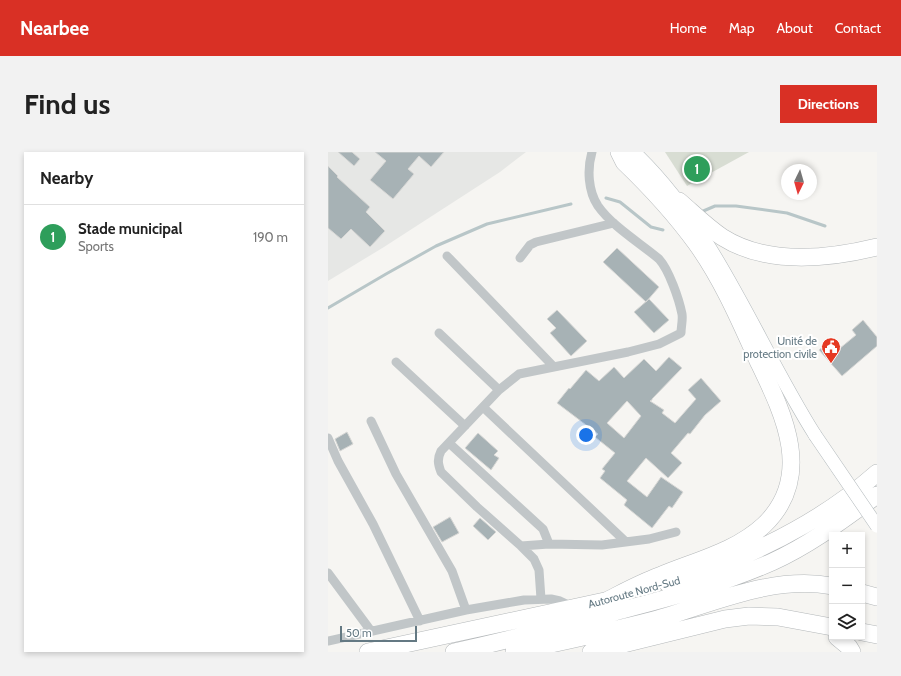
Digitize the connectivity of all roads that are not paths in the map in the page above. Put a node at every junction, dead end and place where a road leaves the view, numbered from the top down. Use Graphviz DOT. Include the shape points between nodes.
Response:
graph roads {
  1 [pos="592,152"];
  2 [pos="619,152"];
  3 [pos="634,152"];
  4 [pos="679,202"];
  5 [pos="614,223"];
  6 [pos="877,247"];
  7 [pos="447,256"];
  8 [pos="520,258"];
  9 [pos="439,333"];
  10 [pos="396,362"];
  11 [pos="554,367"];
  12 [pos="499,390"];
  13 [pos="483,407"];
  14 [pos="371,421"];
  15 [pos="465,426"];
  16 [pos="328,438"];
  17 [pos="449,443"];
  18 [pos="877,473"];
  19 [pos="877,495"];
  20 [pos="877,526"];
  21 [pos="676,532"];
  22 [pos="626,542"];
  23 [pos="549,544"];
  24 [pos="521,546"];
  25 [pos="328,573"];
  26 [pos="829,586"];
  27 [pos="865,594"];
  28 [pos="877,597"];
  29 [pos="541,599"];
  30 [pos="604,602"];
  31 [pos="574,608"];
  32 [pos="466,610"];
  33 [pos="420,621"];
  34 [pos="827,628"];
  35 [pos="371,632"];
  36 [pos="865,633"];
  37 [pos="877,635"];
  38 [pos="841,640"];
  39 [pos="328,641"];
  40 [pos="368,652"];
  41 [pos="454,652"];
  42 [pos="514,652"];
  43 [pos="591,652"];
  44 [pos="852,652"];
  1 -- 5 [label="street" via="589,177 591,188 598,206"];
  2 -- 30 [label="highway" via="624,162 671,211 718,278 781,409 789,435 791,459 790,479 785,495 772,516 751,536"];
  3 -- 4 [label="main road"];
  4 -- 6 [label="highway" via="722,237 746,248 775,256 829,256"];
  4 -- 20 [label="main road, bridge" via="721,265 790,394 815,435"];
  5 -- 8 [label="street" via="536,242 530,245"];
  5 -- 11 [label="street" via="665,265 682,314 680,333 658,344"];
  7 -- 11 [label="street"];
  9 -- 12 [label="street"];
  10 -- 15 [label="street"];
  11 -- 12 [label="street" via="519,374"];
  12 -- 13 [label="street"];
  13 -- 15 [label="street"];
  13 -- 22 [label="street"];
  14 -- 32 [label="street" via="396,474 452,571"];
  15 -- 17 [label="street"];
  16 -- 33 [label="street"];
  17 -- 23 [label="street" via="543,529"];
  17 -- 24 [label="street" via="441,451 438,459 441,472"];
  18 -- 30 [label="highway, Autoroute Nord-Sud" via="819,515 752,551 699,574"];
  19 -- 41 [label="highway, Autoroute Nord-Sud" via="805,544 773,561 735,576 654,602 520,638"];
  21 -- 22 [label="street"];
  22 -- 23 [label="street" via="602,546"];
  23 -- 24 [label="street"];
  24 -- 29 [label="street" via="534,559 539,570"];
  25 -- 35 [label="street"];
  26 -- 42 [label="highway" via="778,584 653,620"];
  27 -- 28 [label="highway"];
  29 -- 31 [label="street" via="560,601"];
  29 -- 32 [label="street"];
  30 -- 31 [label="highway, Autoroute Nord-Sud"];
  31 -- 40 [label="highway, Autoroute Nord-Sud"];
  32 -- 33 [label="street"];
  33 -- 35 [label="street"];
  34 -- 43 [label="highway" via="778,617 749,616 725,619"];
  35 -- 39 [label="street"];
  36 -- 37 [label="highway"];
  38 -- 44 [label="highway"];
}
